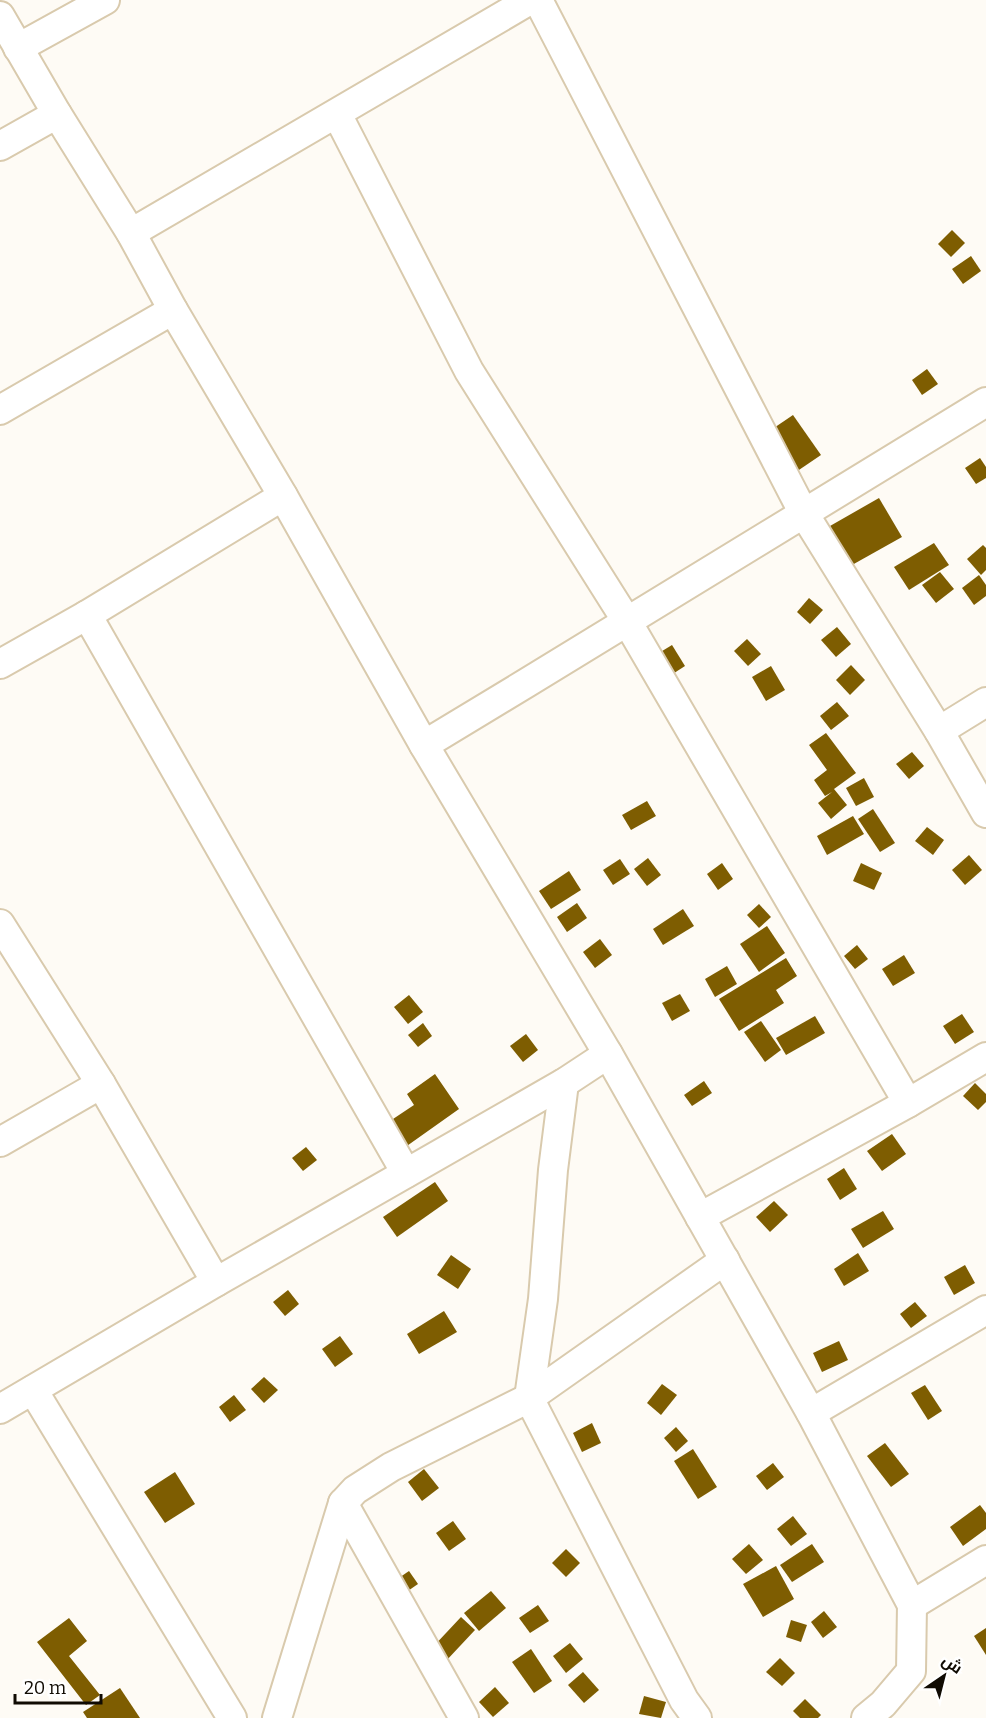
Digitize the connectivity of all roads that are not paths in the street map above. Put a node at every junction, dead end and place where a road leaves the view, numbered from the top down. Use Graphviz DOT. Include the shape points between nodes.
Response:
graph roads {
  1 [pos="105,0"];
  2 [pos="530,0"];
  3 [pos="538,0"];
  4 [pos="0,16"];
  5 [pos="18,48"];
  6 [pos="57,114"];
  7 [pos="337,114"];
  8 [pos="0,146"];
  9 [pos="131,234"];
  10 [pos="173,310"];
  11 [pos="986,402"];
  12 [pos="0,410"];
  13 [pos="283,496"];
  14 [pos="803,512"];
  15 [pos="87,615"];
  16 [pos="628,622"];
  17 [pos="0,663"];
  18 [pos="986,702"];
  19 [pos="939,731"];
  20 [pos="424,745"];
  21 [pos="986,813"];
  22 [pos="0,924"];
  23 [pos="608,1054"];
  24 [pos="986,1057"];
  25 [pos="564,1083"];
  26 [pos="101,1084"];
  27 [pos="908,1103"];
  28 [pos="0,1142"];
  29 [pos="406,1173"];
  30 [pos="700,1217"];
  31 [pos="725,1260"];
  32 [pos="216,1282"];
  33 [pos="986,1310"];
  34 [pos="33,1390"];
  35 [pos="529,1398"];
  36 [pos="0,1409"];
  37 [pos="811,1413"];
  38 [pos="343,1503"];
  39 [pos="986,1560"];
  40 [pos="912,1605"];
  41 [pos="232,1718"];
  42 [pos="277,1718"];
  43 [pos="464,1718"];
  44 [pos="697,1718"];
  45 [pos="866,1718"];
  1 -- 5 [label="street"];
  2 -- 7 [label="street"];
  3 -- 14 [label="street"];
  4 -- 5 [label="street"];
  5 -- 6 [label="street"];
  6 -- 8 [label="street"];
  6 -- 9 [label="street"];
  7 -- 9 [label="street"];
  7 -- 16 [label="street" via="469,372"];
  9 -- 10 [label="street"];
  10 -- 12 [label="street"];
  10 -- 13 [label="street"];
  11 -- 14 [label="street"];
  13 -- 15 [label="street"];
  13 -- 20 [label="street"];
  14 -- 16 [label="street"];
  14 -- 19 [label="street"];
  15 -- 17 [label="street"];
  15 -- 29 [label="street"];
  16 -- 20 [label="street"];
  16 -- 27 [label="street"];
  18 -- 19 [label="street"];
  19 -- 21 [label="street"];
  20 -- 23 [label="street"];
  22 -- 26 [label="street"];
  23 -- 25 [label="street"];
  23 -- 30 [label="street"];
  24 -- 27 [label="street"];
  25 -- 29 [label="street"];
  25 -- 35 [label="street"];
  26 -- 28 [label="street"];
  26 -- 32 [label="street"];
  27 -- 30 [label="street"];
  29 -- 32 [label="street"];
  30 -- 31 [label="street"];
  31 -- 35 [label="street"];
  31 -- 37 [label="street"];
  32 -- 34 [label="street"];
  33 -- 37 [label="street"];
  34 -- 36 [label="street"];
  34 -- 41 [label="street"];
  35 -- 38 [label="street" via="391,1467 355,1490"];
  35 -- 44 [label="street" via="684,1700"];
  37 -- 40 [label="street"];
  38 -- 42 [label="street"];
  38 -- 43 [label="street"];
  39 -- 40 [label="street"];
  40 -- 45 [label="street" via="911,1671"];
}
